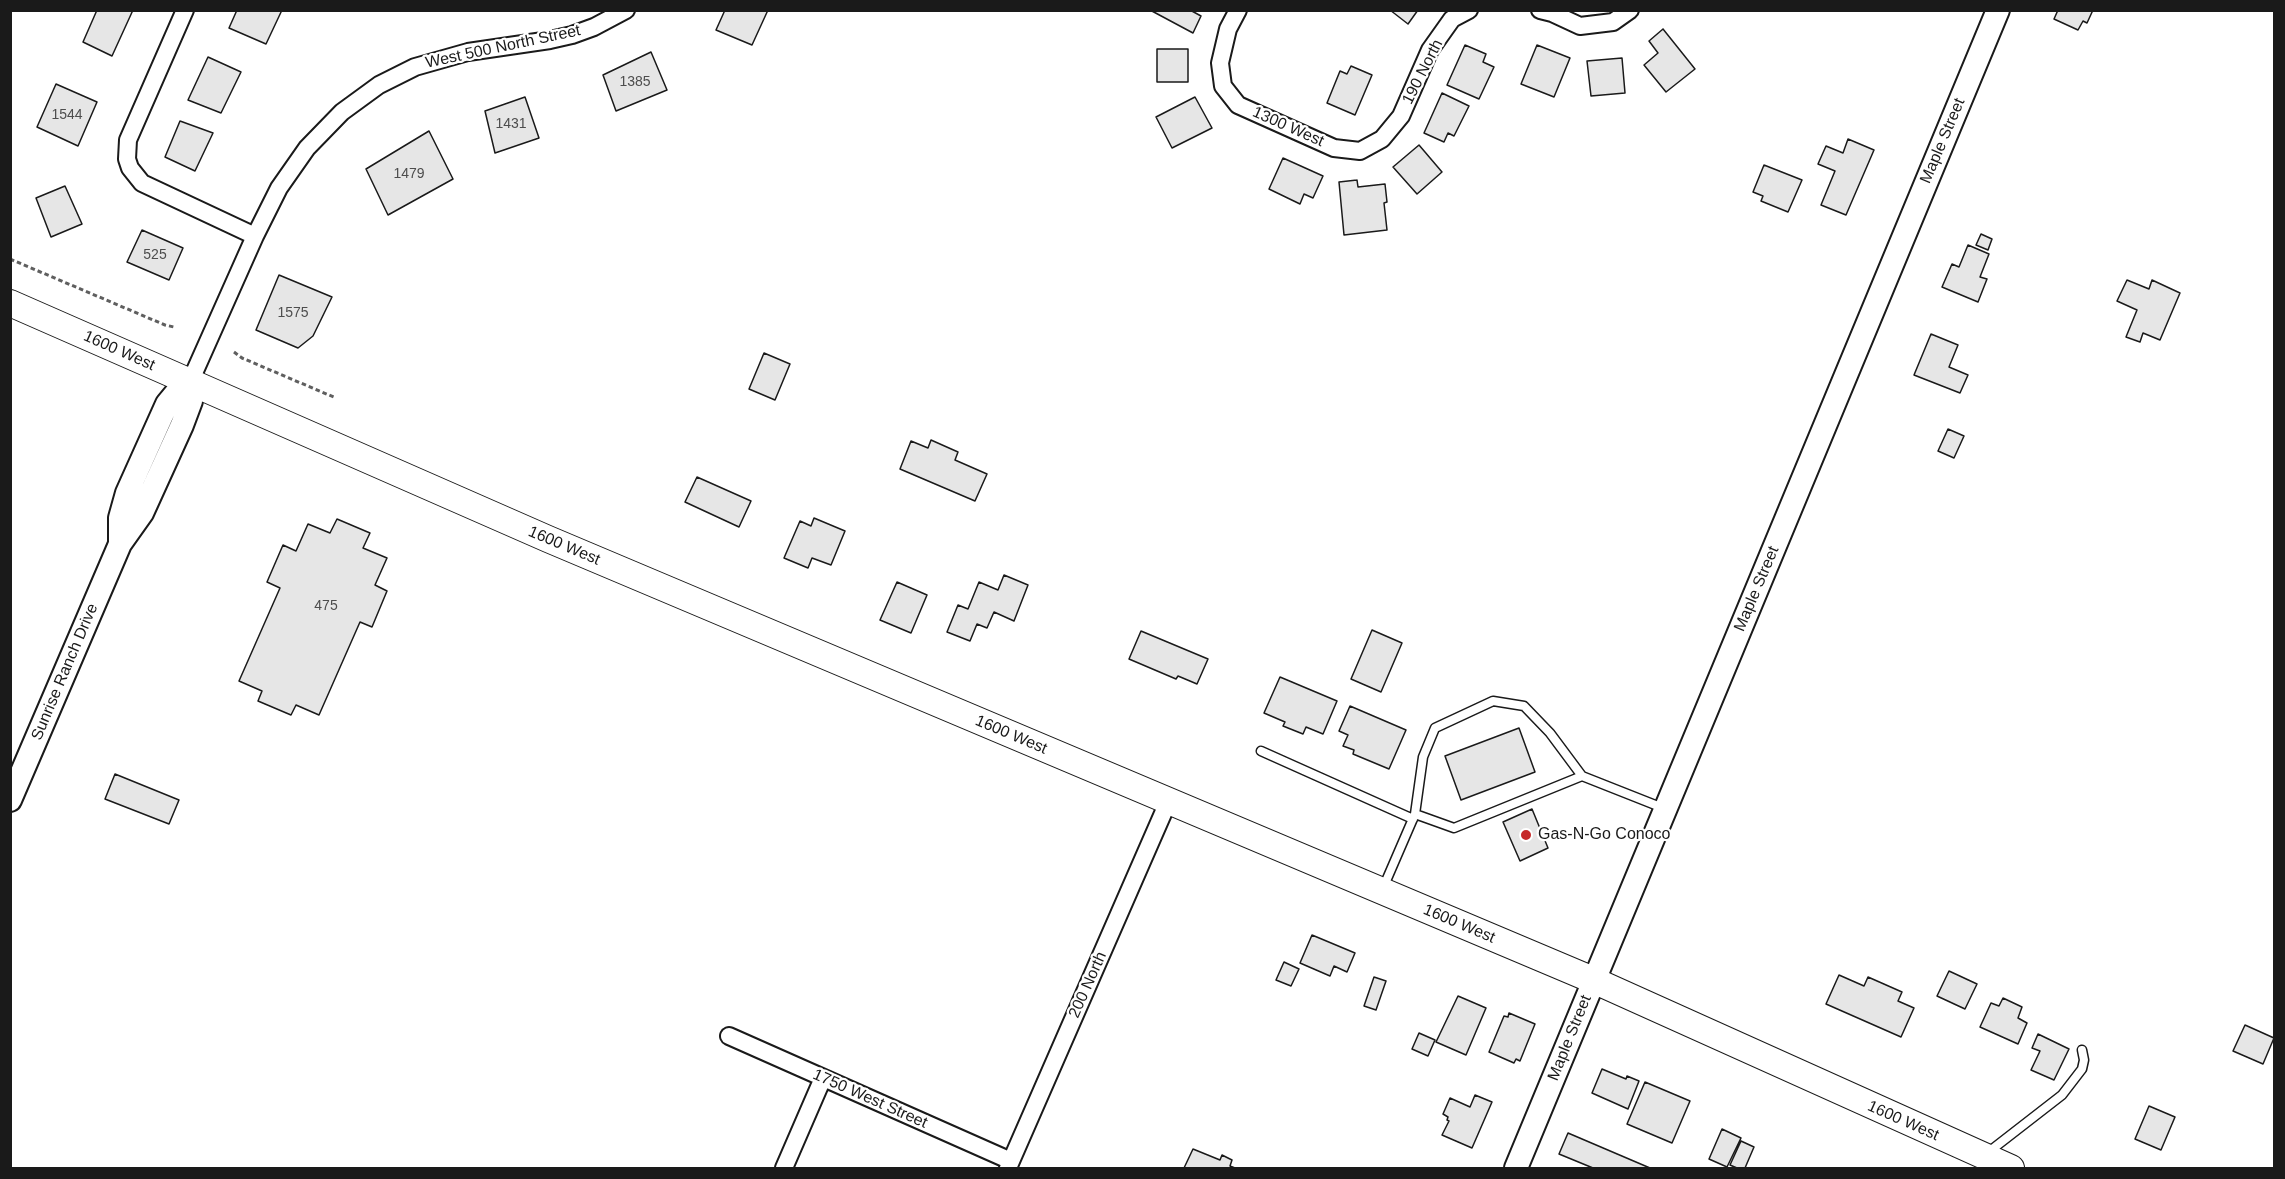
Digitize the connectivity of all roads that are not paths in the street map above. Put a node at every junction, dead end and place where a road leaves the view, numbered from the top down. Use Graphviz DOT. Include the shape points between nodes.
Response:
graph roads {
  1 [pos="186,10"];
  2 [pos="626,10"];
  3 [pos="1238,10"];
  4 [pos="1469,10"];
  5 [pos="1630,10"];
  6 [pos="1998,10"];
  7 [pos="1546,12"];
  8 [pos="1382,139"];
  9 [pos="255,236"];
  10 [pos="10,303"];
  11 [pos="190,382"];
  12 [pos="1261,752"];
  13 [pos="1582,776"];
  14 [pos="10,800"];
  15 [pos="1168,802"];
  16 [pos="1665,809"];
  17 [pos="1414,816"];
  18 [pos="1382,891"];
  19 [pos="1593,981"];
  20 [pos="729,1036"];
  21 [pos="2082,1050"];
  22 [pos="823,1078"];
  23 [pos="1983,1156"];
  24 [pos="1009,1165"];
  25 [pos="784,1168"];
  26 [pos="1516,1168"];
  27 [pos="2012,1168"];
  1 -- 9 [label="street" via="128,140 127,159 142,183"];
  2 -- 9 [label="street, West 500 North Street" via="572,34 441,58 379,85 342,112 307,148 279,188"];
  3 -- 8 [label="street, 1300 West" via="1228,29 1220,63 1223,86 1238,105 1334,148 1360,151"];
  4 -- 8 [label="street, 190 North" via="1452,19 1430,50 1401,116"];
  5 -- 7 [label="street" via="1614,22 1580,26"];
  6 -- 16 [label="main road, Maple Street"];
  9 -- 11 [label="street, West 500 North Street"];
  10 -- 11 [label="main road, 1600 West"];
  11 -- 14 [label="main road, Sunrise Ranch Drive" via="167,404 131,482 120,518 120,544"];
  11 -- 15 [label="main road, 1600 West" via="548,540"];
  12 -- 17 [label="lane"];
  13 -- 16 [label="lane"];
  13 -- 17 [label="lane" via="1454,828"];
  13 -- 17 [label="lane" via="1524,706 1493,701 1435,728 1423,757"];
  15 -- 18 [label="main road, 1600 West"];
  15 -- 24 [label="street, 200 North"];
  16 -- 19 [label="main road, Maple Street"];
  17 -- 18 [label="lane"];
  18 -- 19 [label="main road, 1600 West"];
  19 -- 23 [label="main road, 1600 West"];
  19 -- 26 [label="main road, Maple Street"];
  20 -- 22 [label="street, 1750 West Street"];
  21 -- 23 [label="lane" via="2082,1069 2062,1095"];
  22 -- 24 [label="street, 1750 West Street"];
  22 -- 25 [label="street"];
  23 -- 27 [label="main road, 1600 West"];
}
